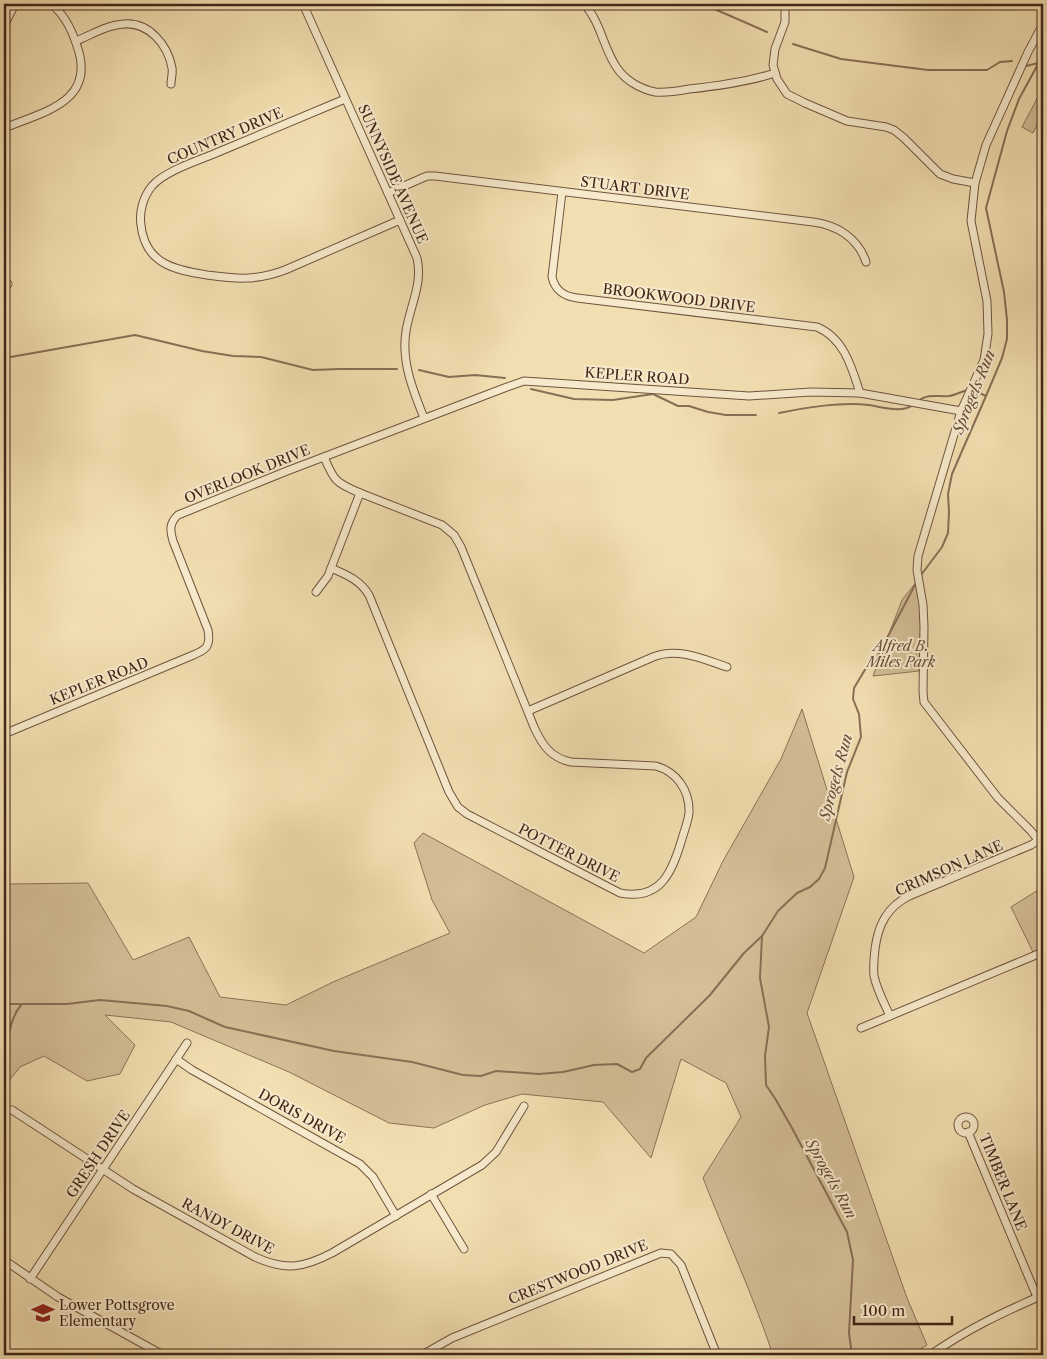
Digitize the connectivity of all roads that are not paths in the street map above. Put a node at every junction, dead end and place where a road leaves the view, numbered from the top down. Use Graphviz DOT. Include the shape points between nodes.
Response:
graph roads {
  1 [pos="15,4"];
  2 [pos="51,4"];
  3 [pos="303,4"];
  4 [pos="584,4"];
  5 [pos="785,4"];
  6 [pos="1043,24"];
  7 [pos="4,26"];
  8 [pos="76,41"];
  9 [pos="775,73"];
  10 [pos="171,84"];
  11 [pos="345,98"];
  12 [pos="4,128"];
  13 [pos="975,183"];
  14 [pos="562,192"];
  15 [pos="388,193"];
  16 [pos="400,220"];
  17 [pos="866,262"];
  18 [pos="860,394"];
  19 [pos="961,411"];
  20 [pos="424,418"];
  21 [pos="324,457"];
  22 [pos="360,493"];
  23 [pos="331,568"];
  24 [pos="316,592"];
  25 [pos="203,651"];
  26 [pos="727,667"];
  27 [pos="528,711"];
  28 [pos="4,734"];
  29 [pos="1041,843"];
  30 [pos="1043,952"];
  31 [pos="890,1016"];
  32 [pos="861,1028"];
  33 [pos="187,1043"];
  34 [pos="176,1059"];
  35 [pos="524,1106"];
  36 [pos="12,1110"];
  37 [pos="968,1132"];
  38 [pos="102,1170"];
  39 [pos="431,1194"];
  40 [pos="396,1216"];
  41 [pos="464,1250"];
  42 [pos="4,1260"];
  43 [pos="30,1279"];
  44 [pos="1040,1296"];
  45 [pos="163,1355"];
  46 [pos="422,1355"];
  47 [pos="717,1355"];
  48 [pos="930,1355"];
  1 -- 7 [label="street"];
  2 -- 8 [label="street" via="66,20"];
  3 -- 11 [label="street, SUNNYSIDE AVENUE"];
  4 -- 9 [label="street" via="593,16 616,67 644,89 655,92 679,90"];
  5 -- 9 [label="street" via="784,26 774,52"];
  6 -- 13 [label="street" via="986,144"];
  8 -- 10 [label="street" via="118,25 143,27 165,48 172,69"];
  8 -- 12 [label="street" via="81,74 71,96 58,106"];
  9 -- 13 [label="street" via="780,85 792,98 847,121 894,130 940,174"];
  11 -- 15 [label="street, SUNNYSIDE AVENUE"];
  11 -- 16 [label="street, COUNTRY DRIVE" via="161,178 143,203 140,222 144,238 152,253 174,269 254,279 285,270"];
  13 -- 19 [label="street" via="971,221 989,325 984,360"];
  14 -- 15 [label="street, STUART DRIVE" via="427,176"];
  14 -- 17 [label="street, STUART DRIVE" via="827,224 852,239"];
  14 -- 18 [label="street, BROOKWOOD DRIVE" via="552,277 562,294 817,327 838,341"];
  15 -- 16 [label="street, SUNNYSIDE AVENUE"];
  16 -- 20 [label="street, SUNNYSIDE AVENUE" via="418,266 405,350 410,381"];
  18 -- 19 [label="street, KEPLER ROAD"];
  18 -- 20 [label="street, KEPLER ROAD" via="811,392 749,396 524,381"];
  19 -- 29 [label="street" via="920,548 917,570 924,627 924,702 998,798"];
  20 -- 21 [label="street, KEPLER ROAD"];
  21 -- 22 [label="street, POTTER DRIVE" via="337,482"];
  21 -- 25 [label="street, OVERLOOK DRIVE" via="178,515 173,521 170,529 173,541 208,630 209,642"];
  22 -- 23 [label="street"];
  22 -- 27 [label="street, POTTER DRIVE" via="437,522 454,535"];
  23 -- 24 [label="street"];
  23 -- 27 [label="street, POTTER DRIVE" via="353,578 369,595 449,792 458,806 467,814 614,890 631,894 657,887 673,867 688,818 688,802 680,782 656,766 563,760 542,745"];
  25 -- 28 [label="street, KEPLER ROAD"];
  26 -- 27 [label="street" via="682,652 666,652"];
  29 -- 31 [label="street, CRIMSON LANE" via="909,896 892,907 878,931 873,970"];
  30 -- 31 [label="street"];
  31 -- 32 [label="street"];
  33 -- 34 [label="street, GRESH DRIVE"];
  34 -- 38 [label="street, GRESH DRIVE"];
  34 -- 40 [label="street, DORIS DRIVE" via="360,1164 373,1177"];
  35 -- 39 [label="street, RANDY DRIVE" via="490,1159"];
  36 -- 38 [label="street, RANDY DRIVE"];
  37 -- 44 [label="street, TIMBER LANE"];
  38 -- 40 [label="street, RANDY DRIVE" via="255,1257 283,1266 312,1263"];
  38 -- 43 [label="street, GRESH DRIVE"];
  39 -- 40 [label="street, RANDY DRIVE"];
  39 -- 41 [label="street"];
  42 -- 43 [label="street"];
  43 -- 45 [label="street"];
  44 -- 48 [label="street" via="977,1325"];
  46 -- 47 [label="street, CRESTWOOD DRIVE" via="452,1338 661,1252 671,1254 681,1265"];
}
